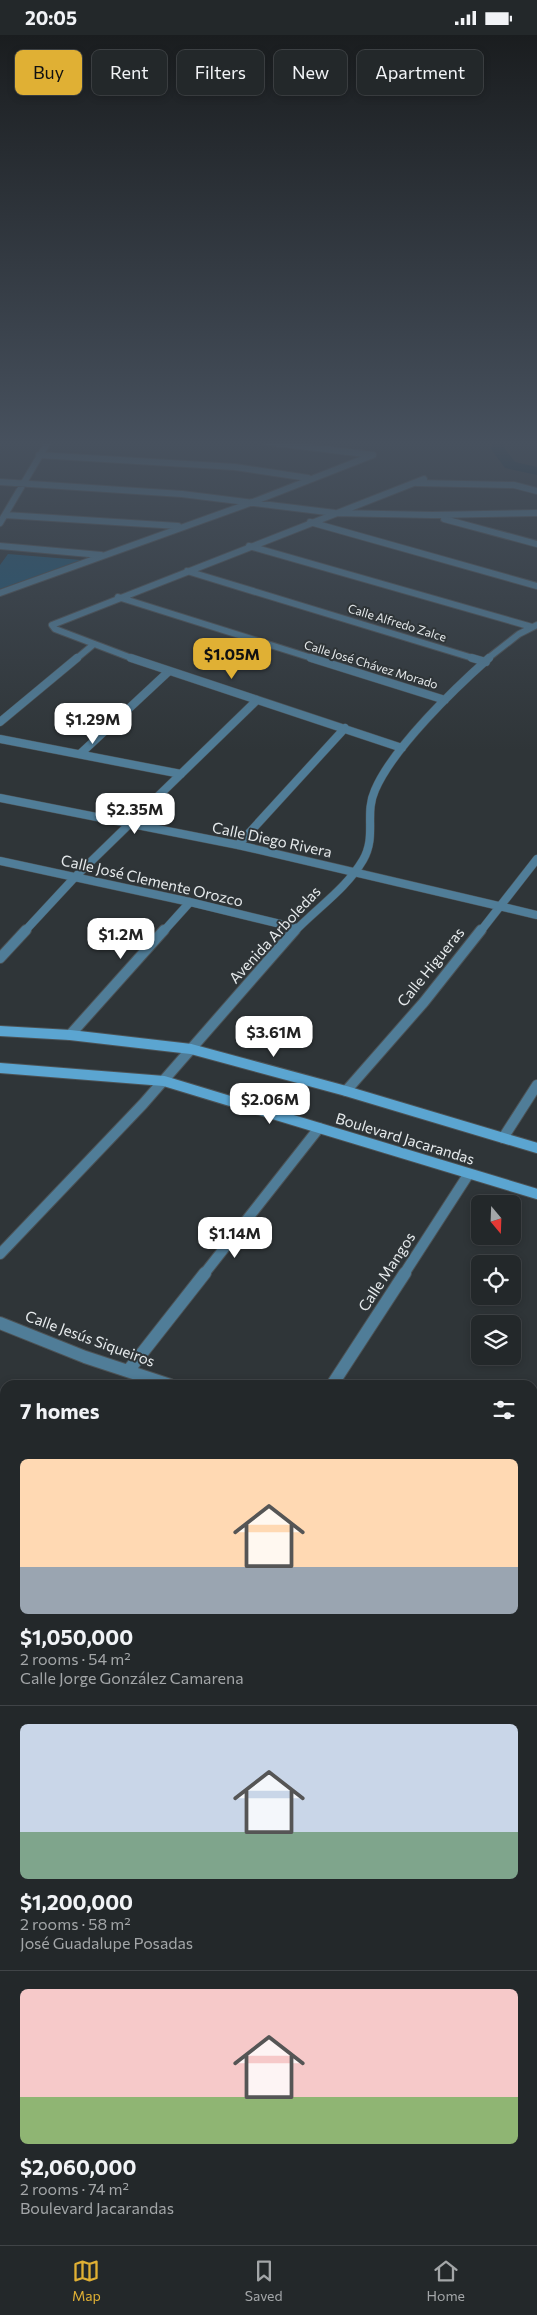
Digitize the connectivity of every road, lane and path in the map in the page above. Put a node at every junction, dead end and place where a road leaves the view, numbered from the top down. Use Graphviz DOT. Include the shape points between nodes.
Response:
graph roads {
  1 [pos="131,545"];
  2 [pos="390,545"];
  3 [pos="0,546"];
  4 [pos="249,546"];
  5 [pos="104,555"];
  6 [pos="187,571"];
  7 [pos="537,586"];
  8 [pos="0,593"];
  9 [pos="118,597"];
  10 [pos="534,626"];
  11 [pos="94,644"];
  12 [pos="486,662"];
  13 [pos="168,672"];
  14 [pos="258,700"];
  15 [pos="445,700"];
  16 [pos="0,722"];
  17 [pos="345,728"];
  18 [pos="0,739"];
  19 [pos="402,748"];
  20 [pos="80,754"];
  21 [pos="181,774"];
  22 [pos="0,798"];
  23 [pos="129,825"];
  24 [pos="238,845"];
  25 [pos="537,859"];
  26 [pos="0,861"];
  27 [pos="355,872"];
  28 [pos="75,877"];
  29 [pos="190,902"];
  30 [pos="499,906"];
  31 [pos="537,915"];
  32 [pos="297,928"];
  33 [pos="1,954"];
  34 [pos="0,1031"];
  35 [pos="70,1035"];
  36 [pos="191,1049"];
  37 [pos="0,1068"];
  38 [pos="164,1081"];
  39 [pos="537,1085"];
  40 [pos="346,1091"];
  41 [pos="320,1128"];
  42 [pos="503,1137"];
  43 [pos="537,1148"];
  44 [pos="468,1175"];
  45 [pos="537,1194"];
  46 [pos="0,1254"];
  47 [pos="0,1323"];
  48 [pos="128,1371"];
  49 [pos="155,1380"];
  50 [pos="335,1380"];
  1 -- 5 [label="street"];
  2 -- 7 [label="street"];
  3 -- 5 [label="street"];
  4 -- 6 [label="street"];
  4 -- 10 [label="street"];
  5 -- 8 [label="street"];
  6 -- 9 [label="street"];
  6 -- 12 [label="street, Calle Alfredo Zalce"];
  9 -- 11 [label="street" via="52,625"];
  9 -- 15 [label="street, Calle José Chávez Morado"];
  10 -- 12 [label="street, Avenida Arboledas"];
  11 -- 13 [label="street"];
  11 -- 16 [label="street"];
  12 -- 15 [label="street, Avenida Arboledas"];
  13 -- 14 [label="street"];
  13 -- 20 [label="street"];
  14 -- 17 [label="street"];
  14 -- 21 [label="street"];
  15 -- 19 [label="street, Avenida Arboledas"];
  17 -- 19 [label="street"];
  17 -- 24 [label="street"];
  18 -- 20 [label="street"];
  19 -- 27 [label="street, Avenida Arboledas" via="374,791 370,813 372,834 368,850"];
  20 -- 21 [label="street"];
  21 -- 23 [label="street"];
  22 -- 23 [label="street, Calle Diego Rivera"];
  23 -- 24 [label="street, Calle Diego Rivera"];
  23 -- 28 [label="street"];
  24 -- 27 [label="street, Calle Diego Rivera"];
  25 -- 30 [label="street, Calle Higueras"];
  26 -- 28 [label="street, Calle José Clemente Orozco"];
  27 -- 30 [label="street, Calle Diego Rivera"];
  27 -- 32 [label="street, Avenida Arboledas"];
  28 -- 29 [label="street, Calle José Clemente Orozco"];
  28 -- 33 [label="street"];
  29 -- 32 [label="street, Calle José Clemente Orozco"];
  29 -- 35 [label="street"];
  30 -- 31 [label="street, Calle Diego Rivera"];
  30 -- 40 [label="street, Calle Higueras" via="424,1002"];
  32 -- 36 [label="street, Avenida Arboledas"];
  34 -- 35 [label="main road, Boulevard Jacarandas"];
  35 -- 36 [label="main road, Boulevard Jacarandas"];
  36 -- 38 [label="street, Avenida Arboledas"];
  36 -- 40 [label="main road, Boulevard Jacarandas"];
  37 -- 38 [label="main road, Boulevard Jacarandas"];
  38 -- 41 [label="main road, Boulevard Jacarandas"];
  38 -- 46 [label="street, Avenida Arboledas"];
  39 -- 42 [label="street"];
  40 -- 42 [label="main road, Boulevard Jacarandas"];
  41 -- 44 [label="main road, Boulevard Jacarandas"];
  41 -- 48 [label="street"];
  42 -- 43 [label="main road, Boulevard Jacarandas"];
  44 -- 45 [label="main road, Boulevard Jacarandas"];
  44 -- 50 [label="street, Calle Mangos"];
  47 -- 48 [label="street, Calle Jesús Siqueiros"];
  48 -- 49 [label="street, Calle Jesús Siqueiros"];
}
